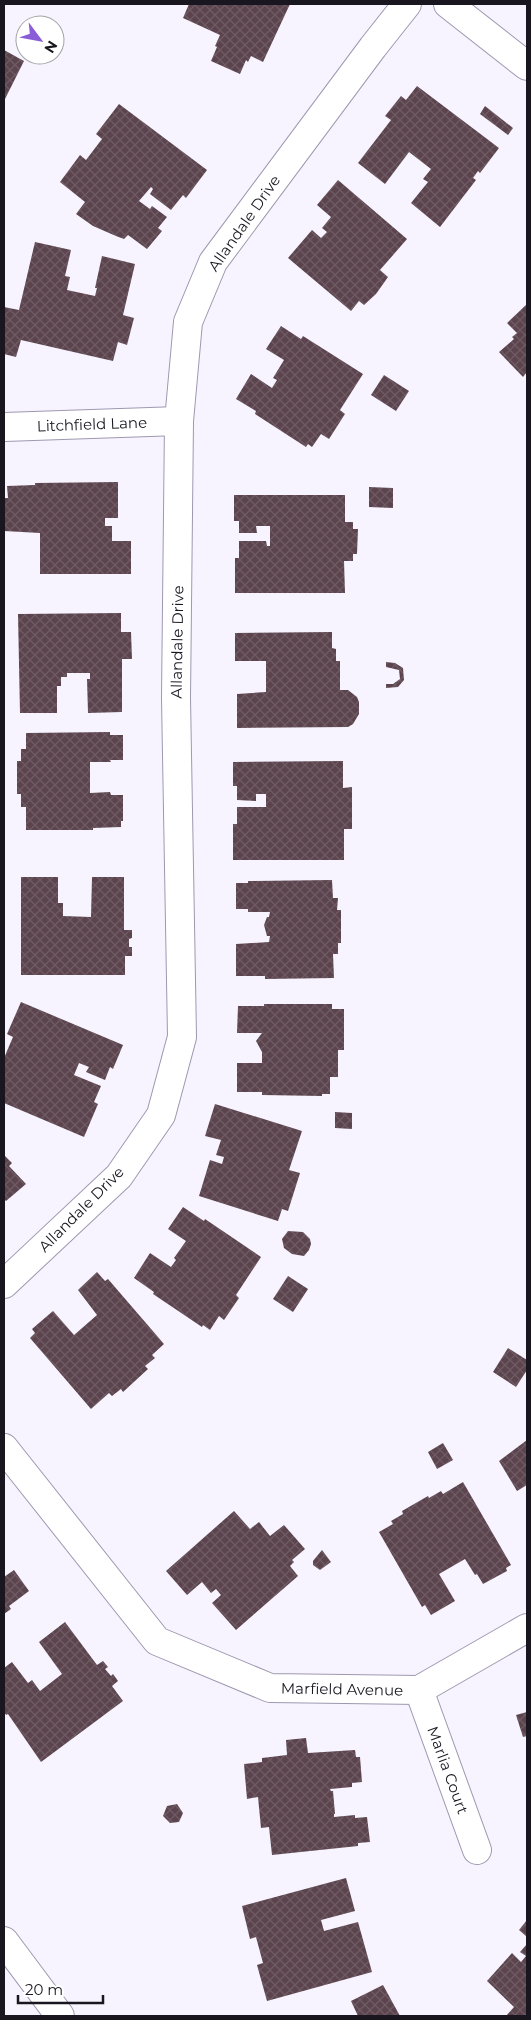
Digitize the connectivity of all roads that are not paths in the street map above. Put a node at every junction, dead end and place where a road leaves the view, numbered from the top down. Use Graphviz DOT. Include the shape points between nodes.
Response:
graph roads {
  1 [pos="407,4"];
  2 [pos="448,4"];
  3 [pos="527,66"];
  4 [pos="180,421"];
  5 [pos="4,427"];
  6 [pos="4,1284"];
  7 [pos="4,1448"];
  8 [pos="527,1628"];
  9 [pos="419,1690"];
  10 [pos="477,1850"];
  11 [pos="4,1941"];
  12 [pos="60,2016"];
  1 -- 4 [label="street, Allandale Drive" via="213,262 188,322"];
  2 -- 3 [label="street"];
  4 -- 5 [label="street, Litchfield Lane"];
  4 -- 6 [label="street, Allandale Drive" via="176,698 182,1038 161,1114 119,1176"];
  7 -- 9 [label="street, Marfield Avenue" via="157,1641 270,1688"];
  8 -- 9 [label="street, Marfield Avenue"];
  9 -- 10 [label="street, Marlia Court"];
  11 -- 12 [label="street"];
}
